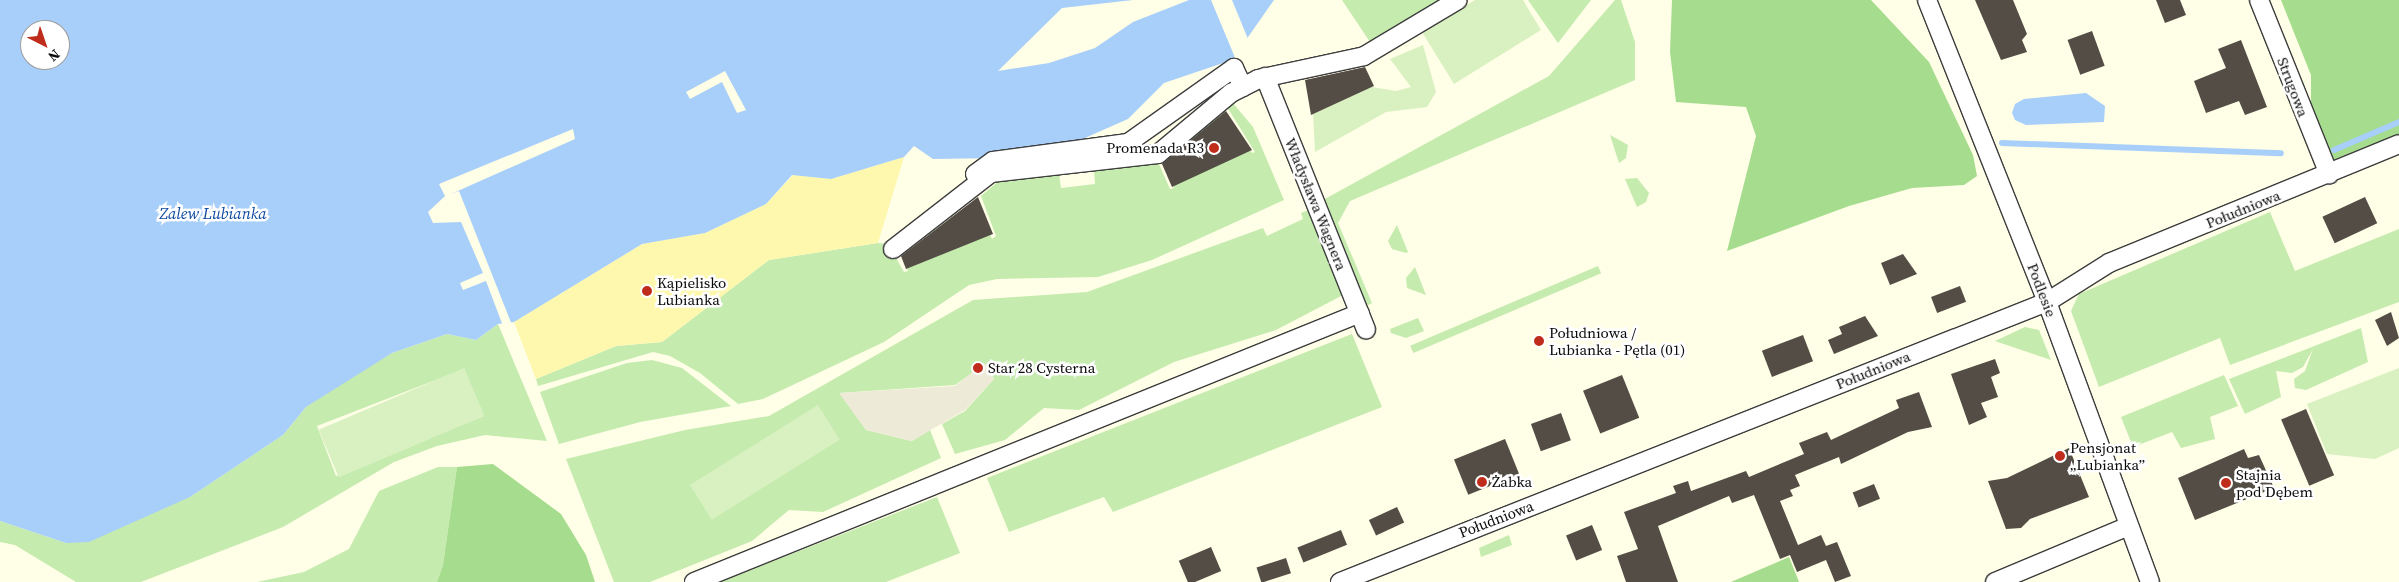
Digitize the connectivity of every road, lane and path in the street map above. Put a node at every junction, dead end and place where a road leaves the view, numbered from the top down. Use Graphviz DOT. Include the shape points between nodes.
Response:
graph roads {
  1 [pos="1458,0"];
  2 [pos="1927,0"];
  3 [pos="2259,0"];
  4 [pos="1265,77"];
  5 [pos="1243,87"];
  6 [pos="2399,144"];
  7 [pos="1288,165"];
  8 [pos="2329,174"];
  9 [pos="1312,195"];
  10 [pos="2047,302"];
  11 [pos="1360,313"];
  12 [pos="1366,330"];
  13 [pos="2129,526"];
  14 [pos="694,582"];
  15 [pos="1340,582"];
  16 [pos="1995,582"];
  17 [pos="2150,582"];
  1 -- 4 [label="street" via="1364,56"];
  2 -- 10 [label="street, Podlesie"];
  3 -- 8 [label="street, Strugowa"];
  4 -- 5 [label="street"];
  4 -- 9 [label="street, Władysława Wagnera"];
  5 -- 5 [label="street" via="1158,154 991,173 894,244 940,206 946,194 994,161 1128,144 1234,68"];
  6 -- 8 [label="street, Południowa"];
  7 -- 9 [label="street"];
  8 -- 10 [label="street, Południowa" via="2109,263"];
  9 -- 11 [label="street, Władysława Wagnera"];
  10 -- 13 [label="street, Podlesie"];
  10 -- 15 [label="street, Południowa"];
  11 -- 12 [label="street, Władysława Wagnera"];
  11 -- 14 [label="street"];
  13 -- 16 [label="street"];
  13 -- 17 [label="street, Podlesie"];
}
